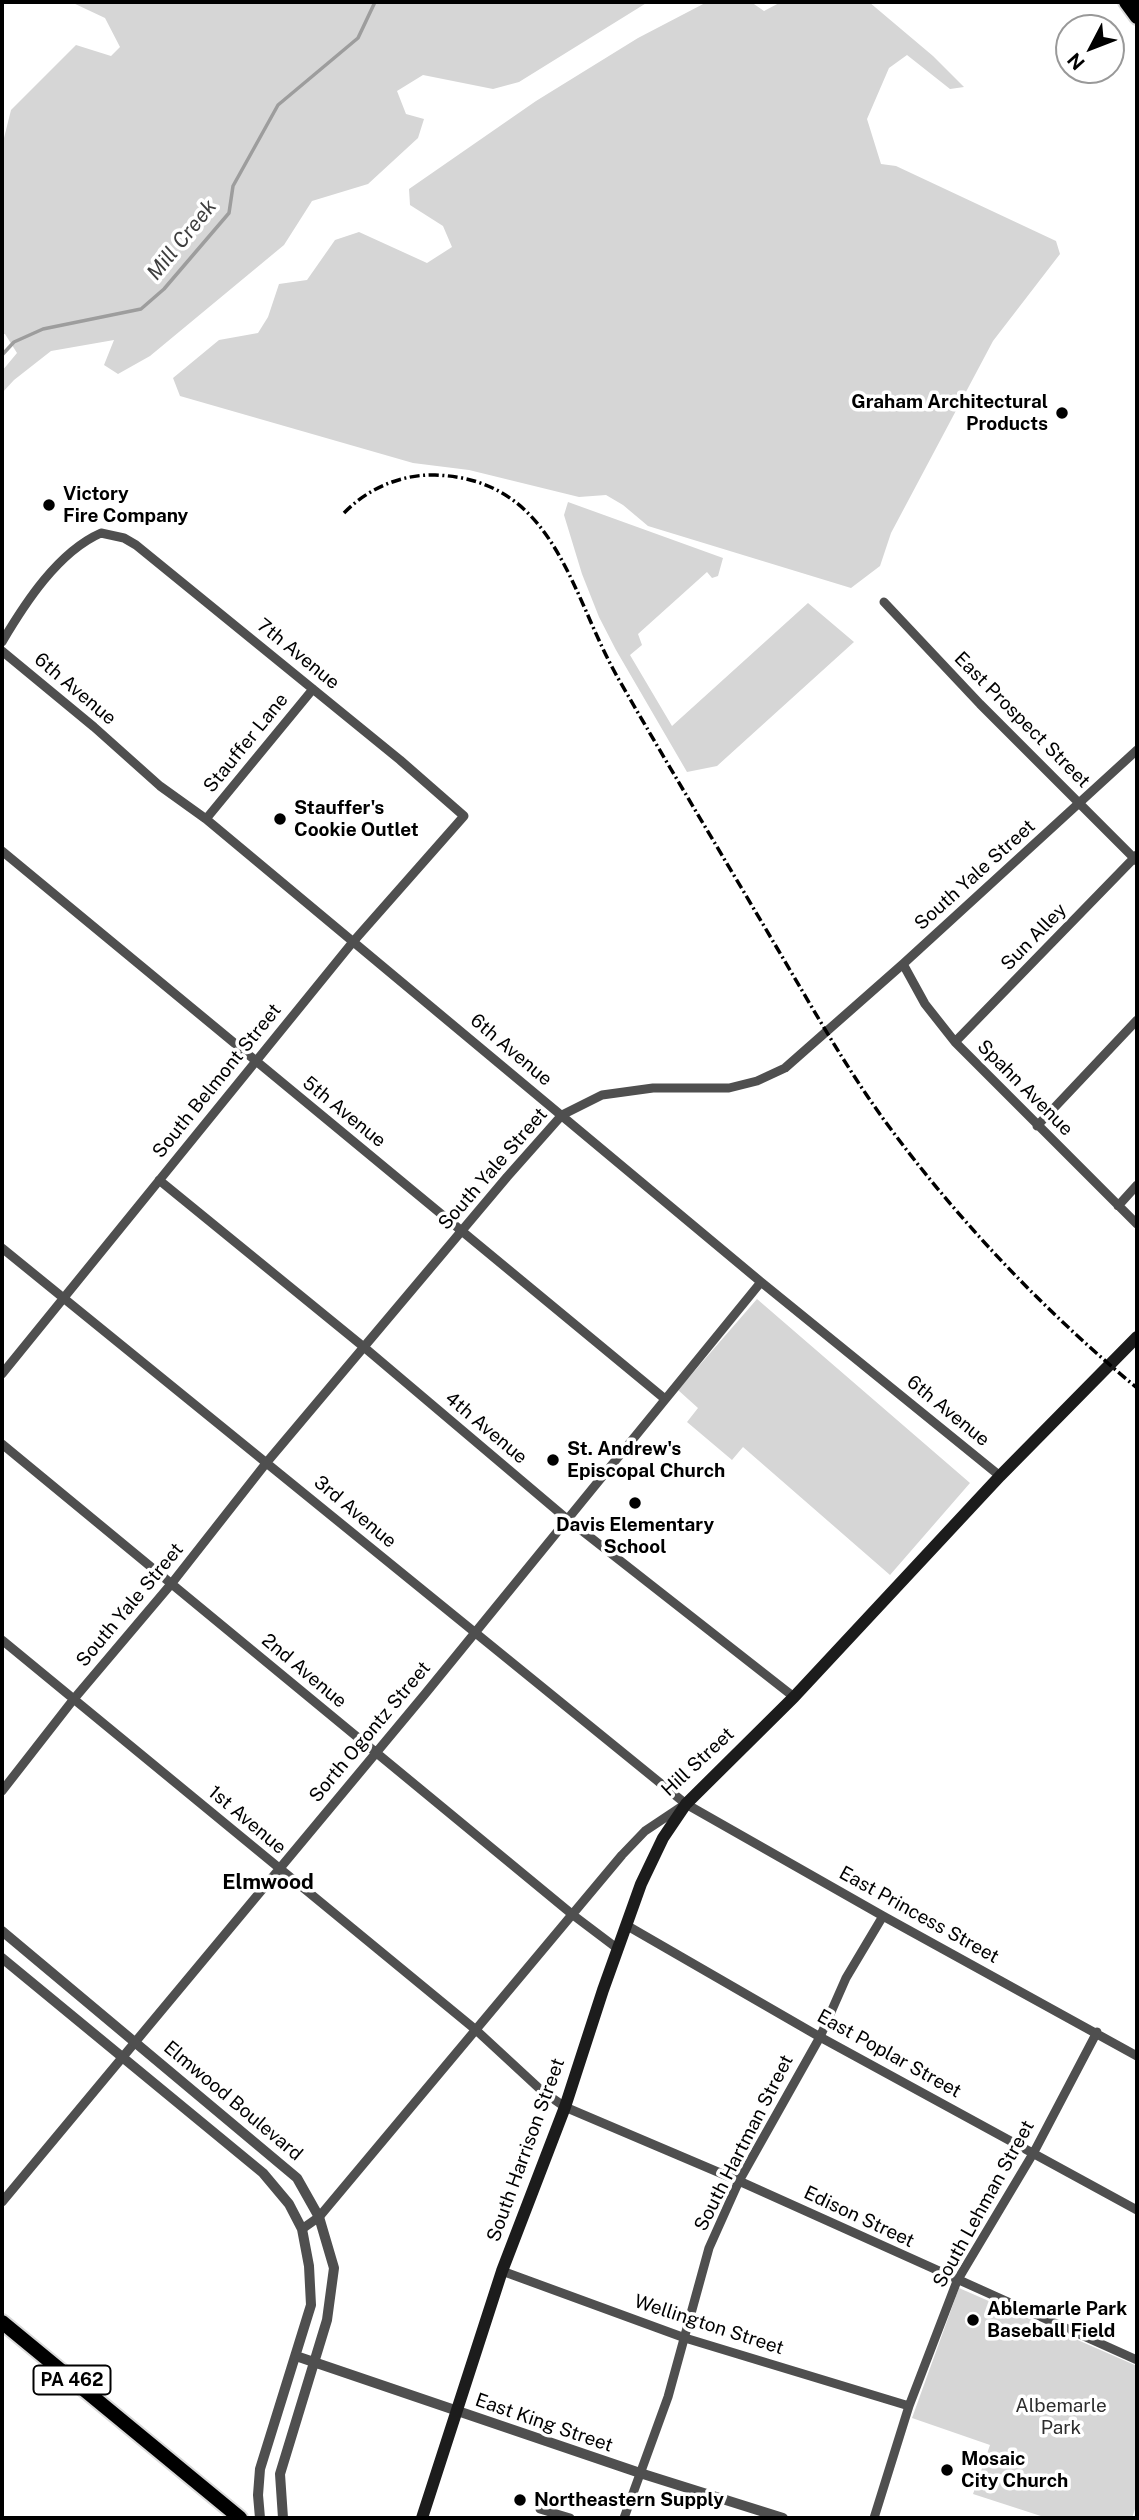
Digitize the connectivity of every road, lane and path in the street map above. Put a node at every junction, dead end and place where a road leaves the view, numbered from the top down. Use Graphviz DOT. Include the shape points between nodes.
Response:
graph roads {
  1 [pos="1126,2"];
  2 [pos="1137,17"];
  3 [pos="884,602"];
  4 [pos="2,642"];
  5 [pos="2,651"];
  6 [pos="313,689"];
  7 [pos="1137,750"];
  8 [pos="1080,804"];
  9 [pos="464,816"];
  10 [pos="206,819"];
  11 [pos="2,851"];
  12 [pos="1136,858"];
  13 [pos="352,943"];
  14 [pos="903,964"];
  15 [pos="1137,1020"];
  16 [pos="955,1042"];
  17 [pos="255,1061"];
  18 [pos="562,1115"];
  19 [pos="1037,1126"];
  20 [pos="159,1180"];
  21 [pos="1137,1185"];
  22 [pos="1118,1206"];
  23 [pos="1137,1224"];
  24 [pos="462,1230"];
  25 [pos="2,1248"];
  26 [pos="761,1282"];
  27 [pos="63,1298"];
  28 [pos="1137,1337"];
  29 [pos="365,1348"];
  30 [pos="2,1374"];
  31 [pos="665,1399"];
  32 [pos="2,1444"];
  33 [pos="267,1462"];
  34 [pos="1000,1476"];
  35 [pos="567,1519"];
  36 [pos="172,1583"];
  37 [pos="474,1634"];
  38 [pos="2,1640"];
  39 [pos="794,1698"];
  40 [pos="74,1700"];
  41 [pos="375,1752"];
  42 [pos="2,1791"];
  43 [pos="686,1804"];
  44 [pos="279,1870"];
  45 [pos="573,1915"];
  46 [pos="883,1916"];
  47 [pos="626,1925"];
  48 [pos="2,1931"];
  49 [pos="618,1949"];
  50 [pos="2,1958"];
  51 [pos="476,2030"];
  52 [pos="1097,2032"];
  53 [pos="820,2037"];
  54 [pos="135,2041"];
  55 [pos="1137,2056"];
  56 [pos="121,2057"];
  57 [pos="565,2108"];
  58 [pos="1034,2152"];
  59 [pos="739,2181"];
  60 [pos="2,2202"];
  61 [pos="1137,2210"];
  62 [pos="319,2217"];
  63 [pos="302,2228"];
  64 [pos="502,2271"];
  65 [pos="957,2281"];
  66 [pos="2,2322"];
  67 [pos="685,2338"];
  68 [pos="296,2356"];
  69 [pos="1137,2361"];
  70 [pos="316,2362"];
  71 [pos="909,2406"];
  72 [pos="456,2412"];
  73 [pos="640,2473"];
  74 [pos="540,2509"];
  75 [pos="237,2517"];
  76 [pos="260,2518"];
  77 [pos="284,2518"];
  78 [pos="422,2518"];
  79 [pos="570,2518"];
  80 [pos="624,2518"];
  81 [pos="783,2518"];
  82 [pos="874,2518"];
  1 -- 2 [label="main road"];
  3 -- 8 [label="street, East Prospect Street"];
  4 -- 6 [label="street, 7th Avenue" via="23,606 74,548 101,533 136,545"];
  5 -- 10 [label="street, 6th Avenue" via="160,786"];
  6 -- 9 [label="street, 7th Avenue"];
  6 -- 10 [label="street, Stauffer Lane"];
  7 -- 8 [label="street, South Yale Street"];
  8 -- 12 [label="street, East Prospect Street"];
  8 -- 14 [label="street, South Yale Street"];
  9 -- 13 [label="street, South Belmont Street"];
  10 -- 13 [label="street, 6th Avenue"];
  11 -- 17 [label="street, 5th Avenue"];
  12 -- 16 [label="street, Sun Alley"];
  13 -- 17 [label="street, South Belmont Street"];
  13 -- 18 [label="street, 6th Avenue"];
  14 -- 16 [label="street, Spahn Avenue" via="925,1004"];
  14 -- 18 [label="street, South Yale Street" via="785,1068 757,1081 729,1088 625,1090 602,1095"];
  15 -- 19 [label="street"];
  16 -- 19 [label="street, Spahn Avenue"];
  17 -- 20 [label="street, South Belmont Street"];
  17 -- 24 [label="street, 5th Avenue"];
  18 -- 24 [label="street, South Yale Street"];
  18 -- 26 [label="street, 6th Avenue"];
  19 -- 22 [label="street, Spahn Avenue"];
  20 -- 27 [label="street, South Belmont Street"];
  20 -- 29 [label="street, 4th Avenue"];
  21 -- 22 [label="street"];
  22 -- 23 [label="street, Spahn Avenue"];
  24 -- 29 [label="street, South Yale Street"];
  24 -- 31 [label="street, 5th Avenue"];
  25 -- 27 [label="street, 3rd Avenue"];
  26 -- 31 [label="street, Sorth Ogontz Street"];
  26 -- 34 [label="street, 6th Avenue"];
  27 -- 30 [label="street, South Belmont Street"];
  27 -- 33 [label="street, 3rd Avenue"];
  28 -- 34 [label="main road, Hill Street"];
  29 -- 33 [label="street, South Yale Street"];
  29 -- 35 [label="street, 4th Avenue"];
  31 -- 35 [label="street, Sorth Ogontz Street"];
  32 -- 36 [label="street, 2nd Avenue"];
  33 -- 36 [label="street, South Yale Street"];
  33 -- 37 [label="street, 3rd Avenue"];
  34 -- 39 [label="main road, Hill Street"];
  35 -- 37 [label="street, Sorth Ogontz Street"];
  35 -- 39 [label="street, 4th Avenue"];
  36 -- 40 [label="street, South Yale Street"];
  36 -- 41 [label="street, 2nd Avenue"];
  37 -- 41 [label="street, Sorth Ogontz Street"];
  37 -- 43 [label="street, 3rd Avenue"];
  38 -- 40 [label="street, 1st Avenue"];
  39 -- 43 [label="main road, Hill Street"];
  40 -- 42 [label="street, South Yale Street"];
  40 -- 44 [label="street, 1st Avenue"];
  41 -- 44 [label="street, Sorth Ogontz Street"];
  41 -- 45 [label="street, 2nd Avenue"];
  43 -- 45 [label="street, Hill Street" via="645,1831"];
  43 -- 46 [label="street, East Princess Street"];
  43 -- 47 [label="main road, South Harrison Street" via="648,1869"];
  44 -- 51 [label="street, 1st Avenue"];
  44 -- 54 [label="street, Sorth Ogontz Street"];
  45 -- 49 [label="street, 2nd Avenue"];
  45 -- 51 [label="street, Hill Street"];
  46 -- 52 [label="street, East Princess Street"];
  46 -- 53 [label="street, South Hartman Street" via="846,1978"];
  47 -- 49 [label="main road, South Harrison Street"];
  47 -- 53 [label="street, East Poplar Street"];
  48 -- 54 [label="street, Elmwood Boulevard"];
  49 -- 57 [label="main road, South Harrison Street"];
  50 -- 56 [label="street, Elmwood Boulevard"];
  51 -- 57 [label="street, 1st Avenue"];
  51 -- 62 [label="street, Hill Street"];
  52 -- 55 [label="street, East Princess Street"];
  52 -- 58 [label="street, South Lehman Street"];
  53 -- 58 [label="street, East Poplar Street"];
  53 -- 59 [label="street, South Hartman Street"];
  54 -- 56 [label="street, Sorth Ogontz Street"];
  54 -- 62 [label="street, Elmwood Boulevard" via="297,2178"];
  56 -- 60 [label="street, Sorth Ogontz Street"];
  56 -- 63 [label="street, Elmwood Boulevard" via="263,2174 289,2204"];
  57 -- 59 [label="street, Edison Street"];
  57 -- 64 [label="main road, South Harrison Street"];
  58 -- 61 [label="street, East Poplar Street"];
  58 -- 65 [label="street, South Lehman Street"];
  59 -- 65 [label="street, Edison Street"];
  59 -- 67 [label="street, South Hartman Street" via="709,2248"];
  62 -- 63 [label="street, Hill Street"];
  62 -- 70 [label="street, Elmwood Boulevard" via="334,2268"];
  63 -- 68 [label="street, Elmwood Boulevard" via="311,2305"];
  64 -- 67 [label="street, Wellington Street"];
  64 -- 72 [label="main road, South Harrison Street"];
  65 -- 69 [label="street, Edison Street"];
  65 -- 71 [label="street, South Lehman Street"];
  66 -- 75 [label="main road, PA 462"];
  67 -- 71 [label="street, Wellington Street"];
  67 -- 73 [label="street, South Hartman Street"];
  68 -- 70 [label="street, East King Street"];
  68 -- 76 [label="street, Elmwood Boulevard" via="260,2469"];
  70 -- 72 [label="street, East King Street"];
  70 -- 77 [label="street, Elmwood Boulevard" via="280,2474"];
  71 -- 82 [label="street, South Lehman Street"];
  72 -- 73 [label="street, East King Street"];
  72 -- 78 [label="main road, South Harrison Street"];
  73 -- 80 [label="street, South Hartman Street"];
  73 -- 81 [label="street, East King Street"];
  74 -- 79 [label="street"];
}
